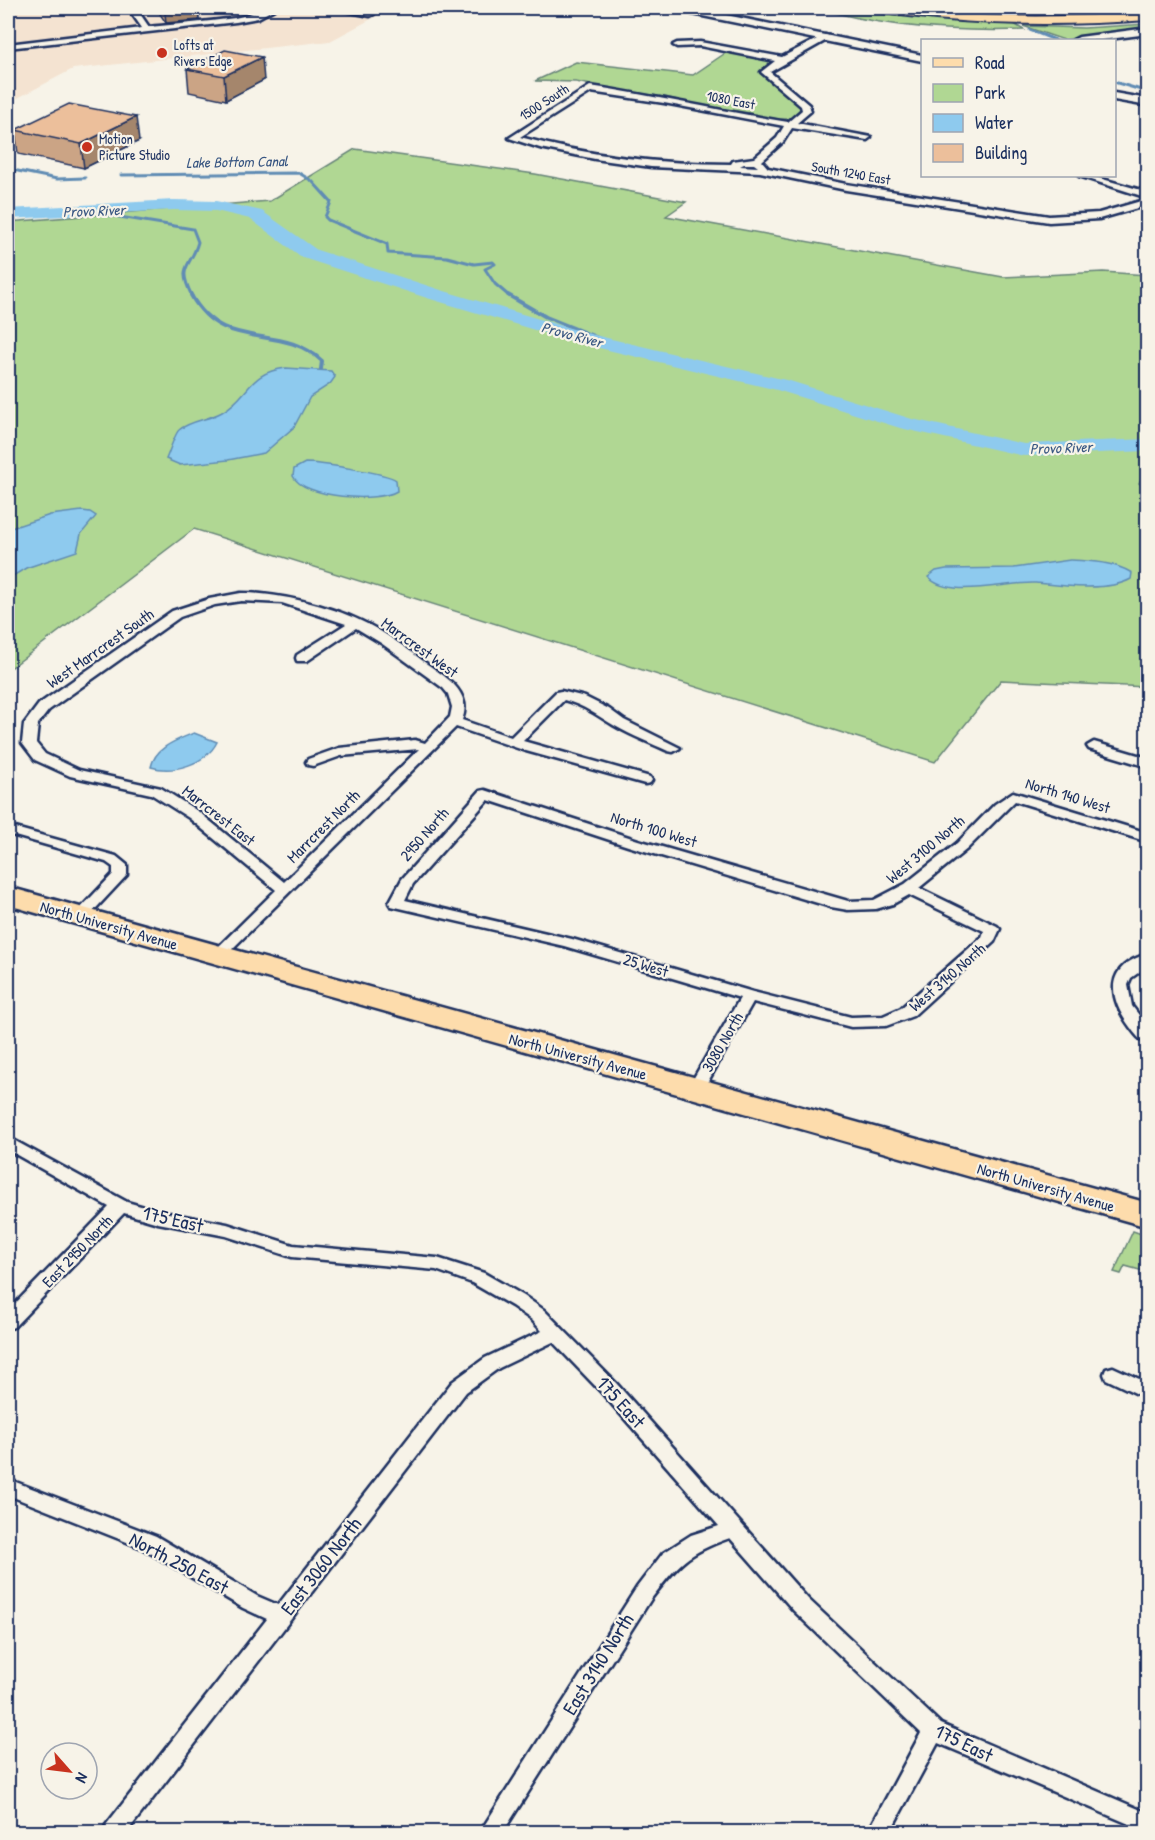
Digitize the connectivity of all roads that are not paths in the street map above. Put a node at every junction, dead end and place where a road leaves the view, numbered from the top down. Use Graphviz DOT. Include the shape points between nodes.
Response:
graph roads {
  1 [pos="132,8"];
  2 [pos="272,8"];
  3 [pos="335,8"];
  4 [pos="678,8"];
  5 [pos="880,8"];
  6 [pos="927,8"];
  7 [pos="1148,9"];
  8 [pos="370,14"];
  9 [pos="1148,16"];
  10 [pos="147,30"];
  11 [pos="1148,31"];
  12 [pos="828,37"];
  13 [pos="1087,39"];
  14 [pos="677,45"];
  15 [pos="8,46"];
  16 [pos="921,58"];
  17 [pos="782,60"];
  18 [pos="590,89"];
  19 [pos="1116,96"];
  20 [pos="1148,103"];
  21 [pos="789,125"];
  22 [pos="867,137"];
  23 [pos="759,165"];
  24 [pos="1087,177"];
  25 [pos="1148,195"];
  26 [pos="1148,202"];
  27 [pos="213,602"];
  28 [pos="356,623"];
  29 [pos="302,658"];
  30 [pos="454,722"];
  31 [pos="515,741"];
  32 [pos="29,743"];
  33 [pos="1094,746"];
  34 [pos="428,747"];
  35 [pos="673,748"];
  36 [pos="314,762"];
  37 [pos="1148,763"];
  38 [pos="645,780"];
  39 [pos="485,794"];
  40 [pos="1013,796"];
  41 [pos="8,830"];
  42 [pos="1148,838"];
  43 [pos="284,889"];
  44 [pos="909,889"];
  45 [pos="814,895"];
  46 [pos="8,896"];
  47 [pos="396,903"];
  48 [pos="80,917"];
  49 [pos="217,956"];
  50 [pos="1148,958"];
  51 [pos="749,996"];
  52 [pos="895,1019"];
  53 [pos="1148,1038"];
  54 [pos="696,1088"];
  55 [pos="8,1143"];
  56 [pos="121,1206"];
  57 [pos="1148,1215"];
  58 [pos="8,1322"];
  59 [pos="555,1334"];
  60 [pos="1113,1374"];
  61 [pos="1148,1392"];
  62 [pos="8,1487"];
  63 [pos="734,1529"];
  64 [pos="282,1617"];
  65 [pos="933,1731"];
  66 [pos="1148,1824"];
  67 [pos="114,1833"];
  68 [pos="491,1833"];
  69 [pos="879,1833"];
  1 -- 10 [label="street"];
  2 -- 10 [label="street" via="242,19"];
  3 -- 8 [label="street"];
  4 -- 12 [label="street"];
  5 -- 9 [label="main road" via="1010,20"];
  6 -- 7 [label="main road" via="1027,14"];
  10 -- 15 [label="street"];
  11 -- 13 [label="street"];
  12 -- 16 [label="street"];
  12 -- 17 [label="street"];
  14 -- 17 [label="street" via="700,44"];
  17 -- 21 [label="street" via="765,72 806,105 807,111"];
  18 -- 21 [label="street, 1080 East"];
  18 -- 23 [label="street, 1500 South" via="513,138 672,167 735,167 739,162"];
  19 -- 20 [label="street"];
  21 -- 22 [label="street, 1080 East"];
  21 -- 23 [label="street"];
  23 -- 26 [label="street, South 1240 East" via="854,188 1049,219 1109,216"];
  24 -- 25 [label="street"];
  27 -- 28 [label="street, Marrcrest West" via="264,597"];
  27 -- 32 [label="street, West Marrcrest South" via="176,614 44,707 31,724"];
  28 -- 29 [label="street"];
  28 -- 30 [label="street, Marrcrest West" via="448,685 458,699"];
  30 -- 31 [label="street"];
  30 -- 34 [label="street, Marrcrest North"];
  31 -- 35 [label="street" via="561,695 580,700"];
  31 -- 38 [label="street"];
  32 -- 43 [label="street, Marrcrest East" via="40,757 75,773 156,791 194,815"];
  33 -- 37 [label="street"];
  34 -- 36 [label="street" via="416,744 339,752"];
  34 -- 43 [label="street, Marrcrest North"];
  39 -- 45 [label="street, North 100 West" via="633,843"];
  39 -- 47 [label="street, 2950 North" via="407,882"];
  40 -- 42 [label="street, North 140 West"];
  40 -- 44 [label="street, West 3100 North"];
  41 -- 48 [label="street" via="111,859 120,865 120,875"];
  43 -- 49 [label="street, Marrcrest North"];
  44 -- 45 [label="street, West 3100 North" via="892,900 870,906 845,905"];
  44 -- 52 [label="street, West 3140 North" via="992,929 989,939"];
  46 -- 48 [label="highway, North University Avenue"];
  47 -- 51 [label="street, 25 West" via="567,942"];
  48 -- 49 [label="highway, North University Avenue"];
  49 -- 54 [label="highway, North University Avenue"];
  50 -- 53 [label="street" via="1124,973 1119,984 1128,1016"];
  51 -- 52 [label="street, 25 West" via="851,1022"];
  51 -- 54 [label="street, 3080 North"];
  54 -- 57 [label="highway, North University Avenue"];
  55 -- 56 [label="street, 175 East"];
  56 -- 58 [label="street, East 2950 North"];
  56 -- 59 [label="street, 175 East" via="227,1230 292,1251 437,1264 478,1278 518,1300"];
  59 -- 63 [label="street, 175 East" via="609,1388"];
  59 -- 64 [label="street, East 3060 North" via="492,1363 459,1387"];
  60 -- 61 [label="street"];
  62 -- 64 [label="street, North 250 East" via="149,1542"];
  63 -- 65 [label="street, 175 East" via="801,1605"];
  63 -- 68 [label="street, East 3140 North" via="698,1541 670,1559 644,1593"];
  64 -- 67 [label="street, East 3060 North"];
  65 -- 66 [label="street, 175 East"];
  65 -- 69 [label="street"];
}
